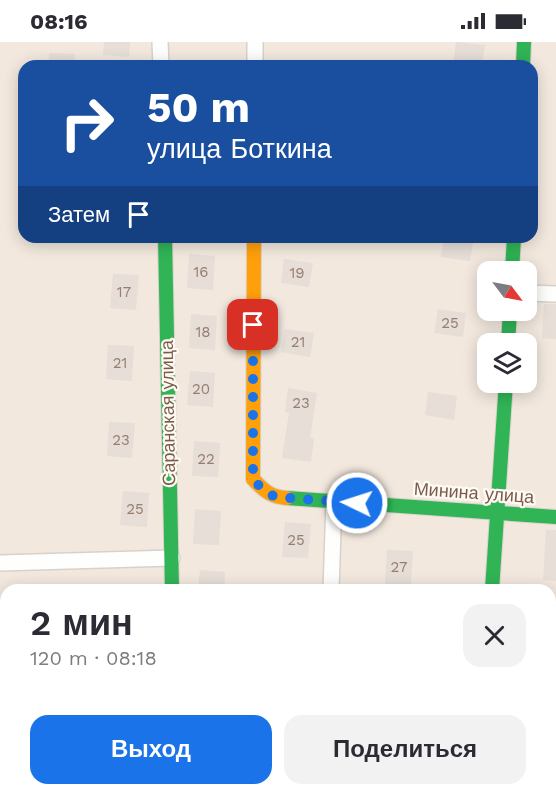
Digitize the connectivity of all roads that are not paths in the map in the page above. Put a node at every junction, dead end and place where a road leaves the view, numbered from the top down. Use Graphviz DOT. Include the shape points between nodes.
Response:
graph roads {
  1 [pos="160,42"];
  2 [pos="255,42"];
  3 [pos="524,42"];
  4 [pos="161,60"];
  5 [pos="255,60"];
  6 [pos="523,60"];
  7 [pos="165,243"];
  8 [pos="254,243"];
  9 [pos="514,243"];
  10 [pos="513,261"];
  11 [pos="537,293"];
  12 [pos="556,294"];
  13 [pos="505,393"];
  14 [pos="334,501"];
  15 [pos="499,514"];
  16 [pos="556,517"];
  17 [pos="171,558"];
  18 [pos="0,563"];
  19 [pos="172,584"];
  20 [pos="331,584"];
  21 [pos="493,584"];
  1 -- 4 [label="street"];
  2 -- 5 [label="street"];
  3 -- 6 [label="street"];
  7 -- 17 [label="street, Саранская улица"];
  8 -- 14 [label="street, Минина улица" via="253,479 275,497"];
  9 -- 10 [label="street"];
  11 -- 12 [label="street"];
  13 -- 15 [label="street"];
  14 -- 15 [label="street, Минина улица"];
  14 -- 20 [label="street"];
  15 -- 16 [label="street, Минина улица"];
  15 -- 21 [label="street"];
  17 -- 18 [label="street"];
  17 -- 19 [label="street, Саранская улица"];
}
